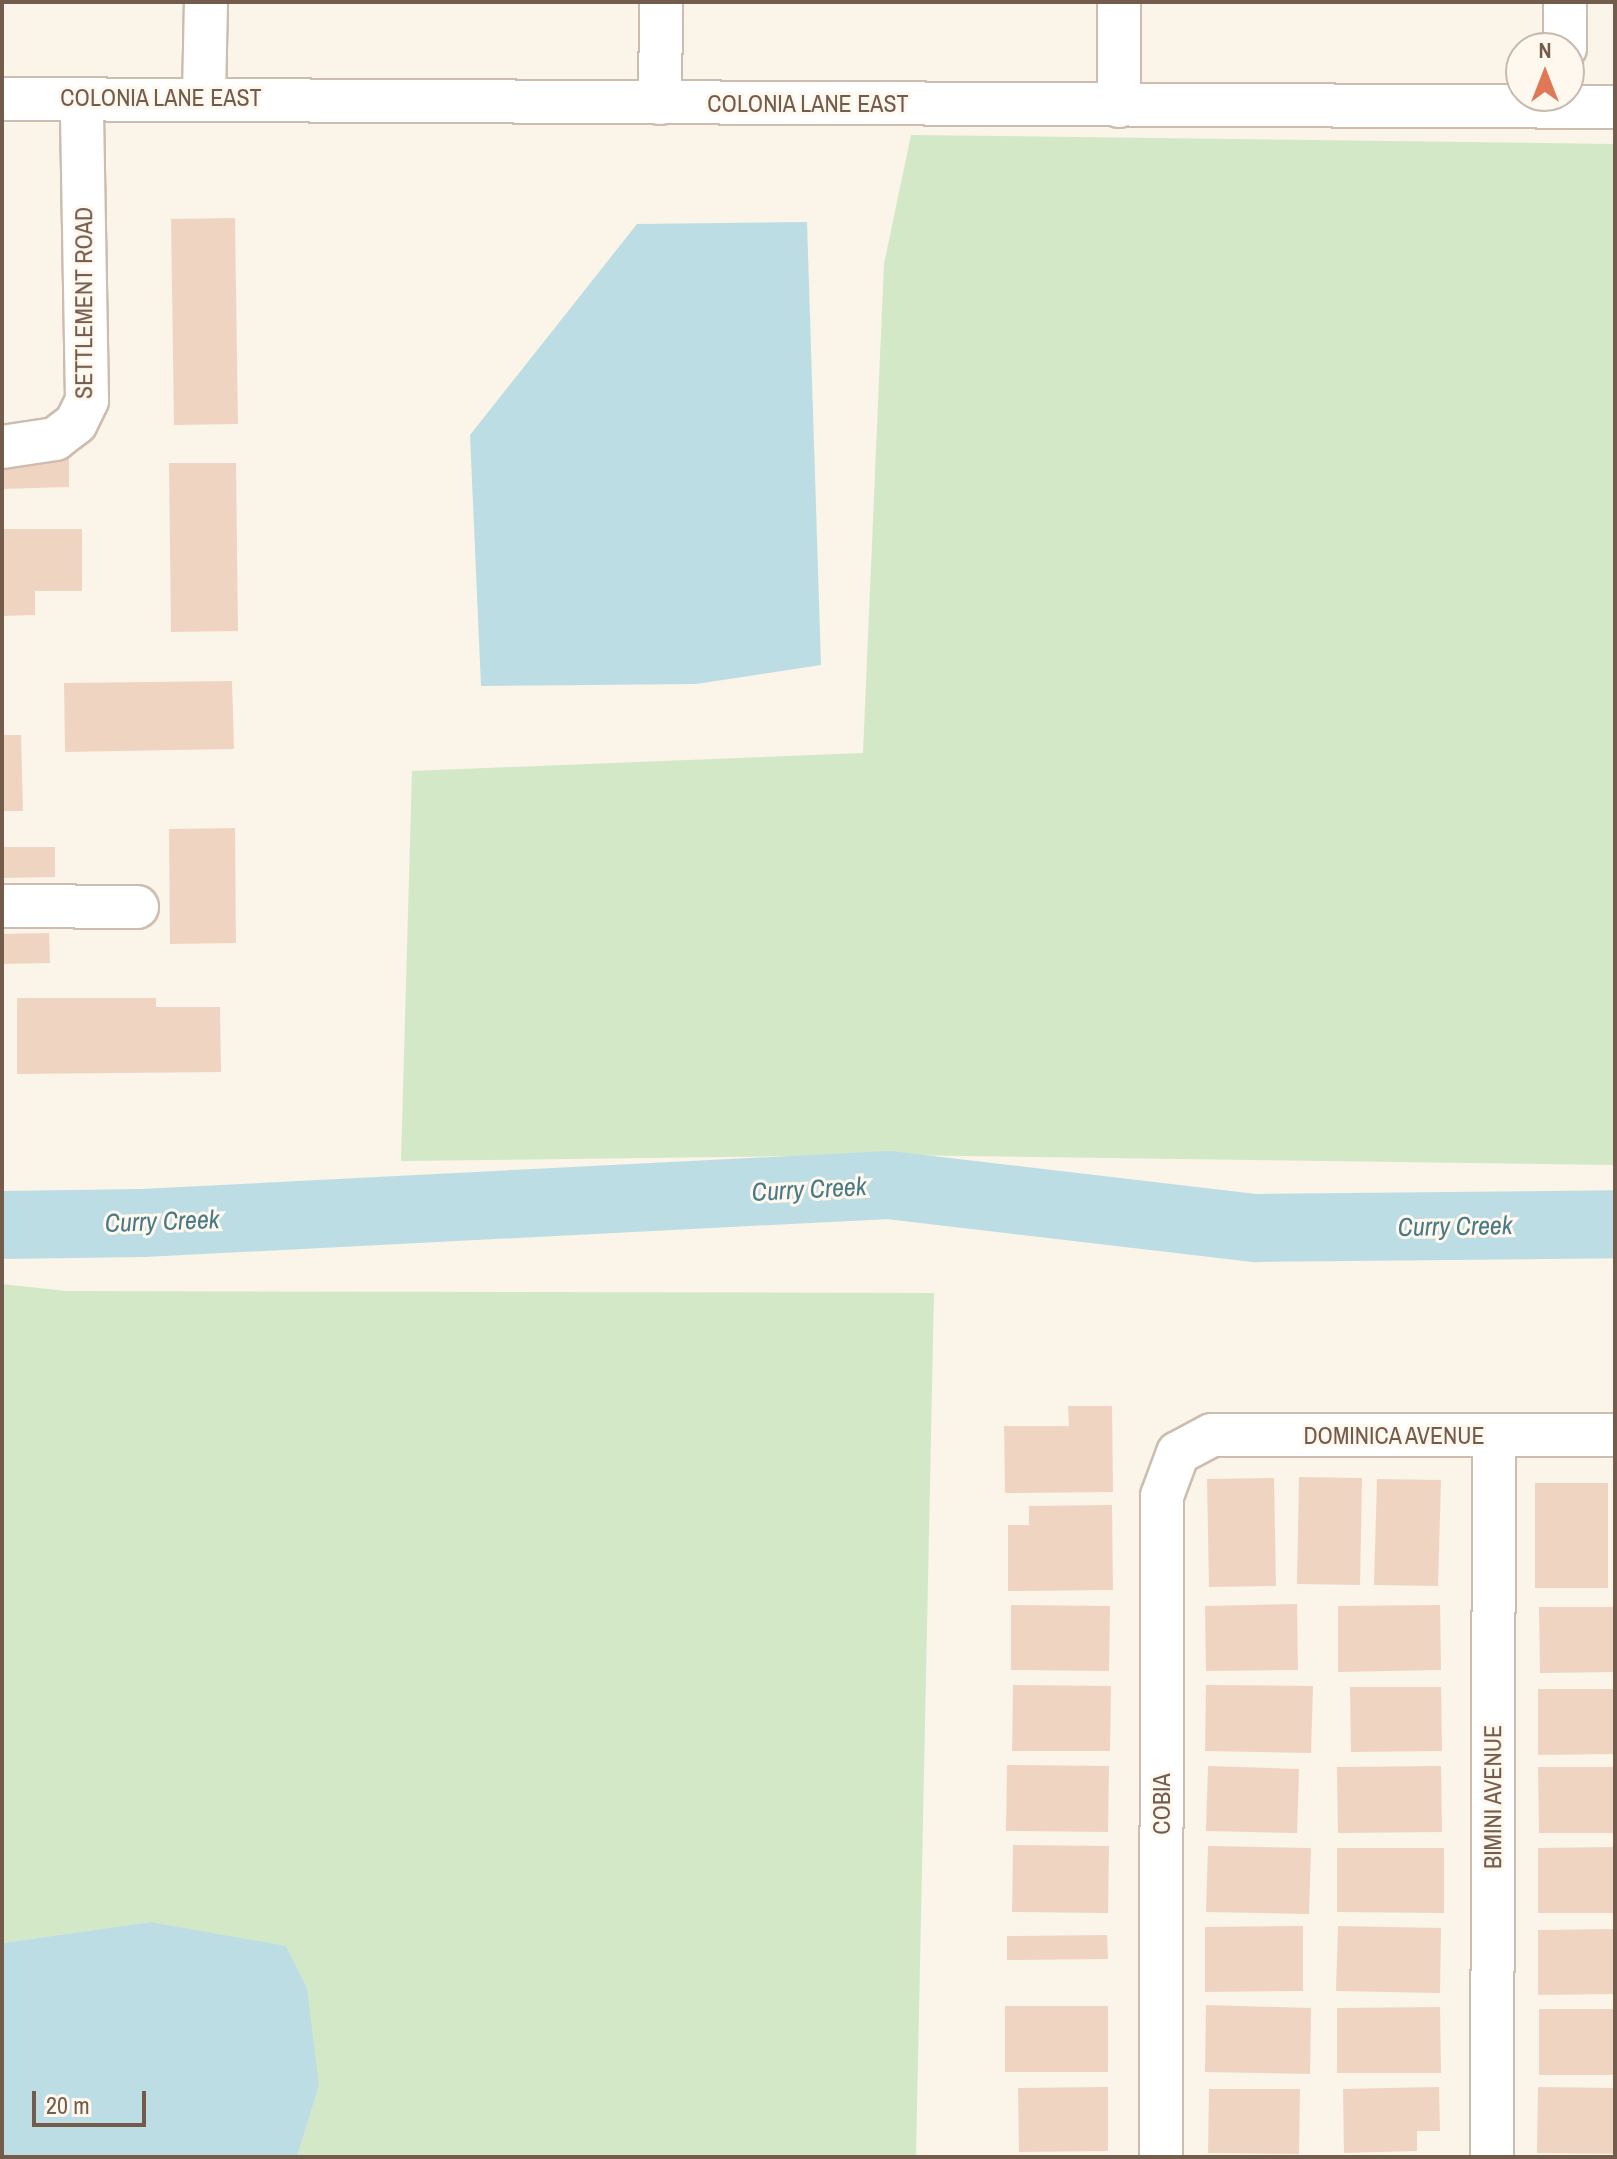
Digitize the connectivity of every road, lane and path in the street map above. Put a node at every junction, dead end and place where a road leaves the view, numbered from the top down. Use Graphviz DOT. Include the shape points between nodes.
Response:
graph roads {
  1 [pos="206,2"];
  2 [pos="661,2"];
  3 [pos="1119,2"];
  4 [pos="1565,2"];
  5 [pos="1565,32"];
  6 [pos="204,96"];
  7 [pos="2,99"];
  8 [pos="82,99"];
  9 [pos="1505,102"];
  10 [pos="660,103"];
  11 [pos="1585,103"];
  12 [pos="1119,106"];
  13 [pos="1615,107"];
  14 [pos="2,447"];
  15 [pos="2,906"];
  16 [pos="137,907"];
  17 [pos="1615,1435"];
  18 [pos="1494,1436"];
  19 [pos="1178,1453"];
  20 [pos="1161,2157"];
  21 [pos="1492,2157"];
  1 -- 6 [label="street"];
  2 -- 10 [label="street"];
  3 -- 12 [label="street"];
  4 -- 5 [label="street"];
  6 -- 8 [label="street, COLONIA LANE EAST"];
  6 -- 10 [label="street, COLONIA LANE EAST"];
  7 -- 8 [label="street, COLONIA LANE EAST"];
  8 -- 14 [label="street, SETTLEMENT ROAD" via="87,400 76,423 55,439"];
  9 -- 12 [label="street, COLONIA LANE EAST"];
  10 -- 12 [label="street, COLONIA LANE EAST"];
  11 -- 13 [label="street, COLONIA LANE EAST"];
  15 -- 16 [label="street"];
  17 -- 18 [label="street, DOMINICA AVENUE"];
  18 -- 19 [label="street, DOMINICA AVENUE" via="1212,1435"];
  18 -- 21 [label="street, BIMINI AVENUE"];
  19 -- 20 [label="street, COBIA" via="1162,1496"];
}
